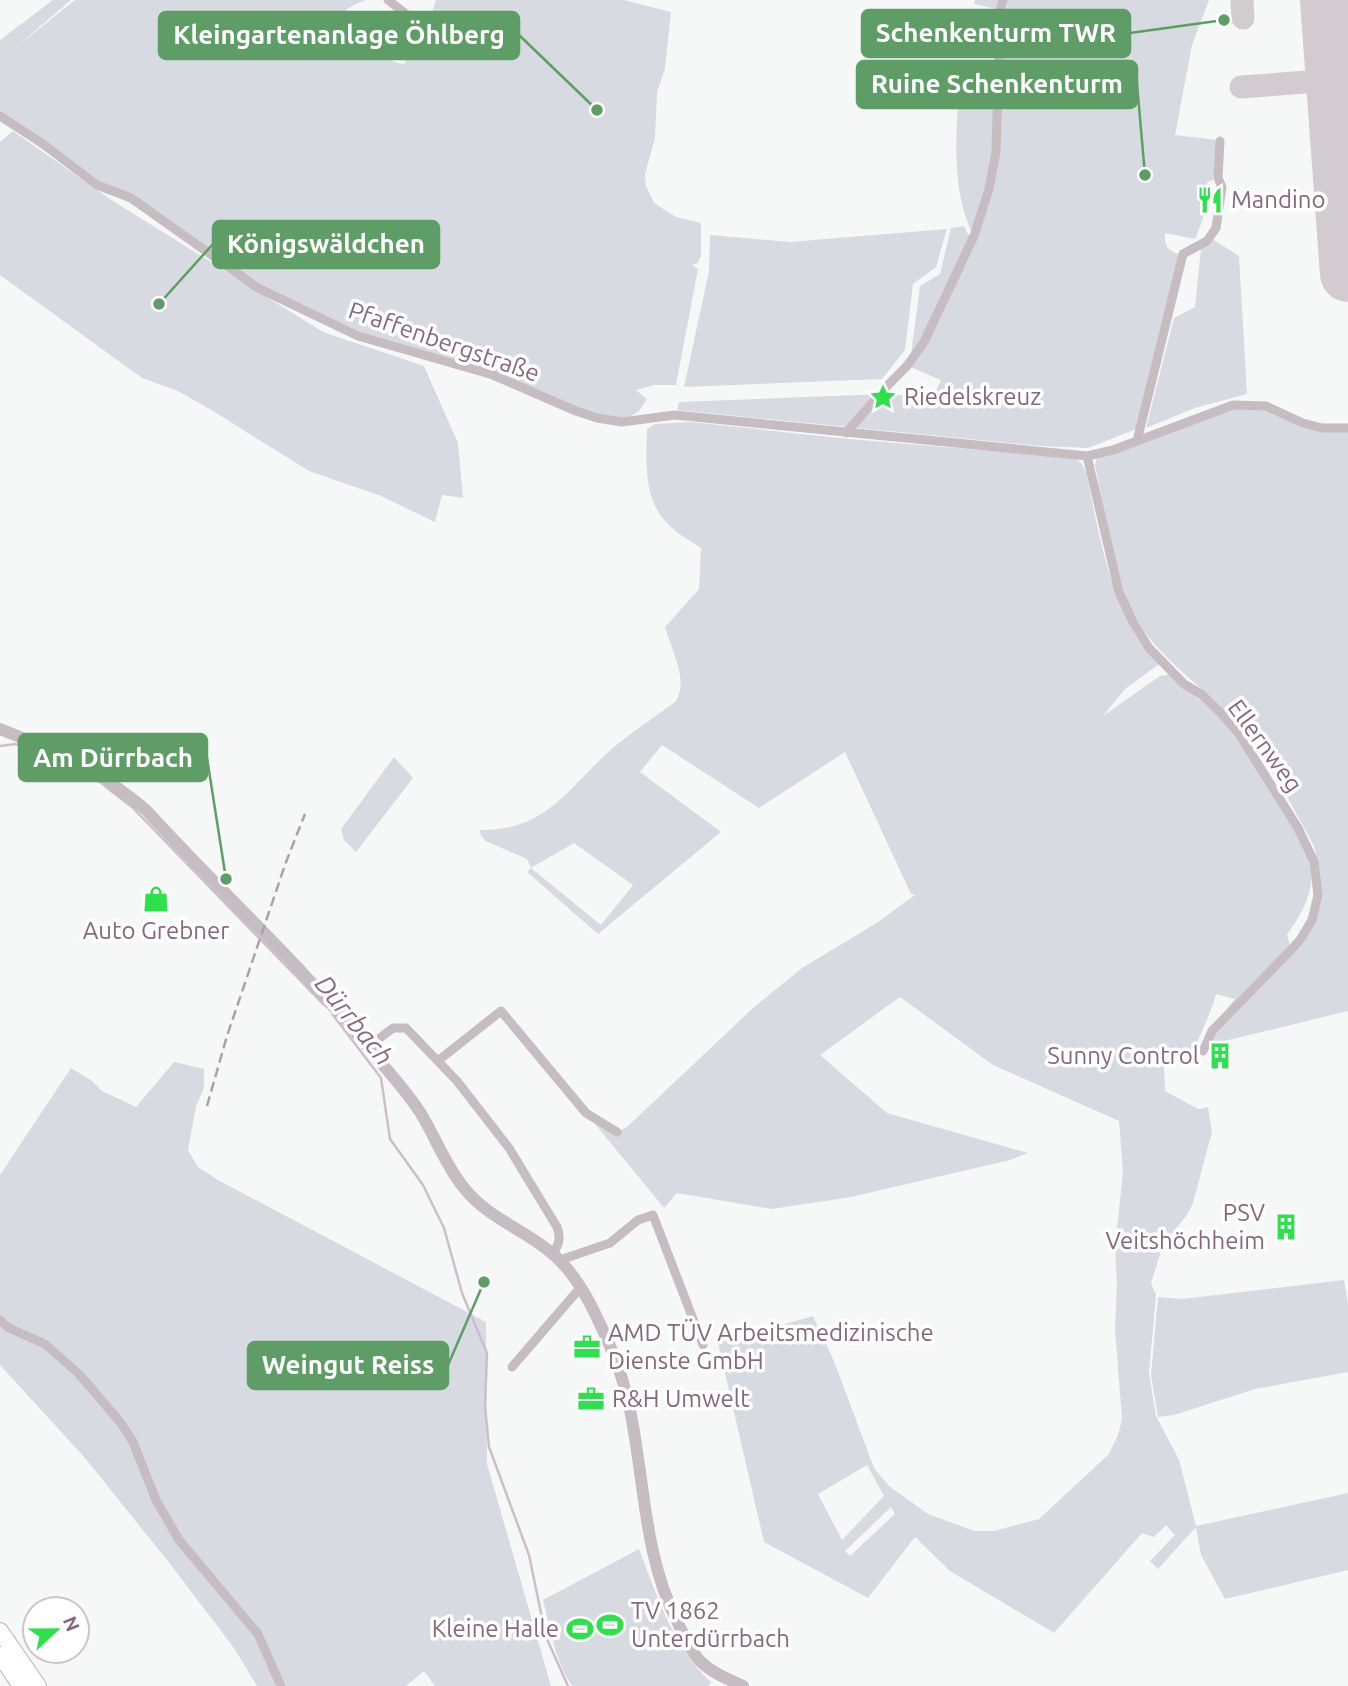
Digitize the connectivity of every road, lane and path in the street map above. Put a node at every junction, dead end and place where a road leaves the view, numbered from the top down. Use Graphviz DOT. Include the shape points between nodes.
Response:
graph roads {
  1 [pos="388,0"];
  2 [pos="1003,0"];
  3 [pos="442,42"];
  4 [pos="0,116"];
  5 [pos="1220,141"];
  6 [pos="1348,428"];
  7 [pos="846,433"];
  8 [pos="1137,441"];
  9 [pos="1087,456"];
  10 [pos="0,729"];
  11 [pos="368,1046"];
  12 [pos="1203,1051"];
  13 [pos="439,1060"];
  14 [pos="617,1132"];
  15 [pos="556,1257"];
  16 [pos="580,1288"];
  17 [pos="0,1320"];
  18 [pos="4,1330"];
  19 [pos="703,1345"];
  20 [pos="512,1367"];
  21 [pos="0,1631"];
  22 [pos="0,1655"];
  23 [pos="20,1686"];
  24 [pos="38,1686"];
  25 [pos="281,1686"];
  26 [pos="743,1686"];
  1 -- 3 [label="street"];
  2 -- 7 [label="street" via="996,152 974,236 924,342"];
  4 -- 7 [label="street, Pfaffenbergstraße" via="97,185 131,198 258,288 358,336 493,375 597,418 622,422 675,415"];
  5 -- 8 [label="street" via="1218,177 1222,187 1216,228 1207,241 1183,254"];
  6 -- 8 [label="street" via="1303,423 1266,406 1233,405"];
  7 -- 9 [label="street, Pfaffenbergstraße"];
  8 -- 9 [label="street"];
  9 -- 12 [label="street, Ellernweg" via="1119,592 1133,622 1149,648 1239,734 1302,836 1315,870 1318,895 1312,920 1300,940 1212,1031"];
  10 -- 11 [label="street" via="73,760 146,810 310,979"];
  11 -- 13 [label="street" via="401,1027"];
  11 -- 15 [label="street" via="419,1111 465,1189"];
  13 -- 14 [label="street" via="501,1011 586,1113"];
  13 -- 15 [label="street" via="509,1148 557,1227"];
  15 -- 16 [label="street"];
  15 -- 19 [label="street" via="610,1243 653,1214"];
  16 -- 20 [label="street"];
  16 -- 26 [label="street" via="616,1361 630,1415 652,1549 671,1610 701,1661"];
  17 -- 18 [label="street"];
  18 -- 25 [label="street" via="45,1344 79,1374 121,1423 179,1540 258,1634"];
  21 -- 24 [label="highway"];
  22 -- 23 [label="highway"];
}
